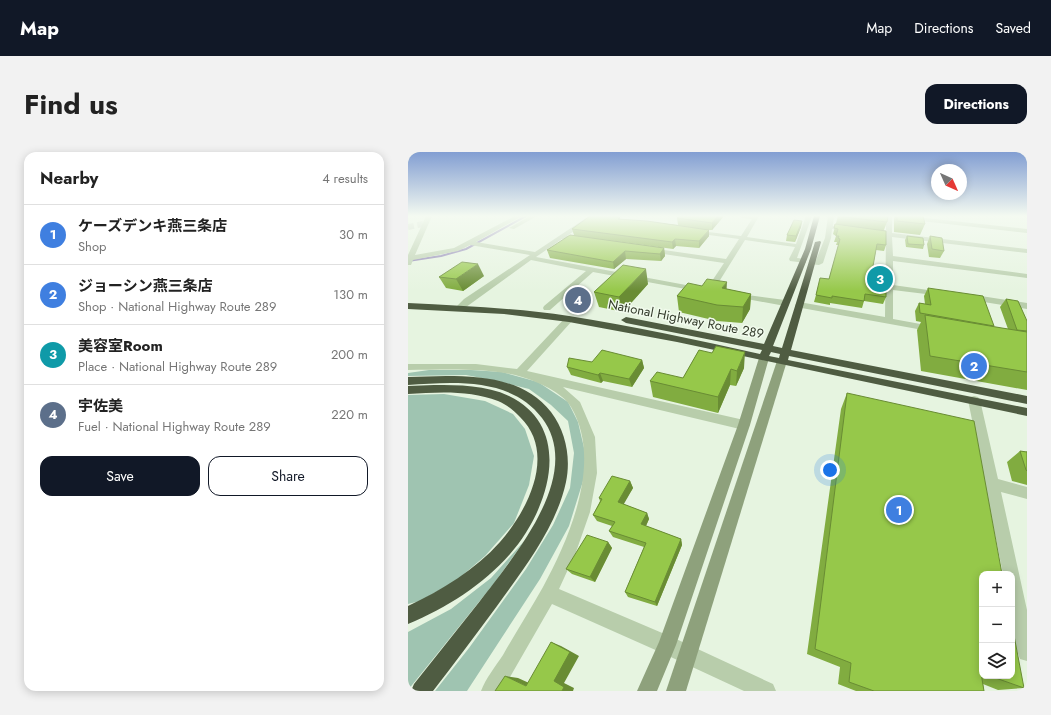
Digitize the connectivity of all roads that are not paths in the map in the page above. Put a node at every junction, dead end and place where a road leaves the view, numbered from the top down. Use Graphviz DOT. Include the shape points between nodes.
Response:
graph roads {
  1 [pos="417,241"];
  2 [pos="479,241"];
  3 [pos="484,241"];
  4 [pos="556,241"];
  5 [pos="741,241"];
  6 [pos="765,241"];
  7 [pos="801,241"];
  8 [pos="815,241"];
  9 [pos="819,241"];
  10 [pos="890,241"];
  11 [pos="948,241"];
  12 [pos="475,244"];
  13 [pos="800,246"];
  14 [pos="641,248"];
  15 [pos="1027,251"];
  16 [pos="533,256"];
  17 [pos="890,258"];
  18 [pos="409,260"];
  19 [pos="728,261"];
  20 [pos="803,261"];
  21 [pos="591,270"];
  22 [pos="1027,276"];
  23 [pos="890,287"];
  24 [pos="716,292"];
  25 [pos="408,299"];
  26 [pos="467,301"];
  27 [pos="785,303"];
  28 [pos="799,305"];
  29 [pos="408,306"];
  30 [pos="1027,306"];
  31 [pos="459,308"];
  32 [pos="547,308"];
  33 [pos="569,319"];
  34 [pos="889,321"];
  35 [pos="943,330"];
  36 [pos="766,354"];
  37 [pos="784,357"];
  38 [pos="408,367"];
  39 [pos="523,374"];
  40 [pos="408,381"];
  41 [pos="408,390"];
  42 [pos="974,400"];
  43 [pos="1027,400"];
  44 [pos="1027,412"];
  45 [pos="744,425"];
  46 [pos="992,484"];
  47 [pos="1027,493"];
  48 [pos="1010,571"];
  49 [pos="550,594"];
  50 [pos="1015,595"];
  51 [pos="408,615"];
  52 [pos="667,645"];
  53 [pos="1027,652"];
  54 [pos="689,654"];
  55 [pos="421,691"];
  56 [pos="491,691"];
  57 [pos="647,691"];
  58 [pos="676,691"];
  59 [pos="766,691"];
  1 -- 18 [label="street"];
  2 -- 12 [label="street"];
  3 -- 12 [label="street"];
  4 -- 16 [label="street"];
  5 -- 19 [label="street"];
  6 -- 13 [label="street"];
  7 -- 13 [label="street"];
  8 -- 20 [label="highway, National Highway Route 289"];
  9 -- 28 [label="highway, National Highway Route 289"];
  10 -- 17 [label="street"];
  11 -- 15 [label="street"];
  12 -- 16 [label="street"];
  12 -- 18 [label="street"];
  13 -- 20 [label="street" via="793,259"];
  14 -- 19 [label="street"];
  16 -- 21 [label="street"];
  16 -- 26 [label="street"];
  17 -- 22 [label="street"];
  17 -- 23 [label="street"];
  19 -- 24 [label="street"];
  20 -- 27 [label="highway, National Highway Route 289"];
  21 -- 24 [label="street"];
  21 -- 32 [label="street"];
  23 -- 30 [label="street"];
  23 -- 34 [label="street"];
  24 -- 27 [label="street"];
  25 -- 26 [label="highway, National Highway Route 289"];
  26 -- 31 [label="street"];
  26 -- 32 [label="highway, National Highway Route 289"];
  27 -- 36 [label="highway, National Highway Route 289"];
  28 -- 34 [label="street"];
  28 -- 37 [label="highway, National Highway Route 289"];
  29 -- 31 [label="highway, National Highway Route 289"];
  31 -- 33 [label="highway, National Highway Route 289"];
  32 -- 36 [label="highway, National Highway Route 289" via="644,323"];
  33 -- 36 [label="highway, National Highway Route 289"];
  33 -- 39 [label="street"];
  34 -- 35 [label="street"];
  36 -- 37 [label="highway, National Highway Route 289"];
  36 -- 45 [label="street"];
  37 -- 42 [label="highway, National Highway Route 289"];
  37 -- 43 [label="highway, National Highway Route 289"];
  37 -- 54 [label="street"];
  38 -- 39 [label="street" via="476,367"];
  39 -- 45 [label="street"];
  39 -- 49 [label="street" via="562,392 575,404 588,432 592,465 581,520"];
  40 -- 55 [label="highway" via="464,379 487,382 525,395 538,404 556,429 562,465 558,488 532,542"];
  41 -- 51 [label="highway" via="462,389 499,397 514,404 535,424 544,451 545,468 533,506 505,548 463,585"];
  42 -- 44 [label="highway, National Highway Route 289"];
  42 -- 46 [label="street"];
  45 -- 52 [label="street"];
  46 -- 47 [label="street"];
  46 -- 48 [label="street"];
  49 -- 52 [label="street"];
  49 -- 56 [label="street"];
  50 -- 53 [label="street"];
  52 -- 54 [label="street"];
  52 -- 57 [label="street"];
  54 -- 58 [label="street"];
  54 -- 59 [label="street"];
}
